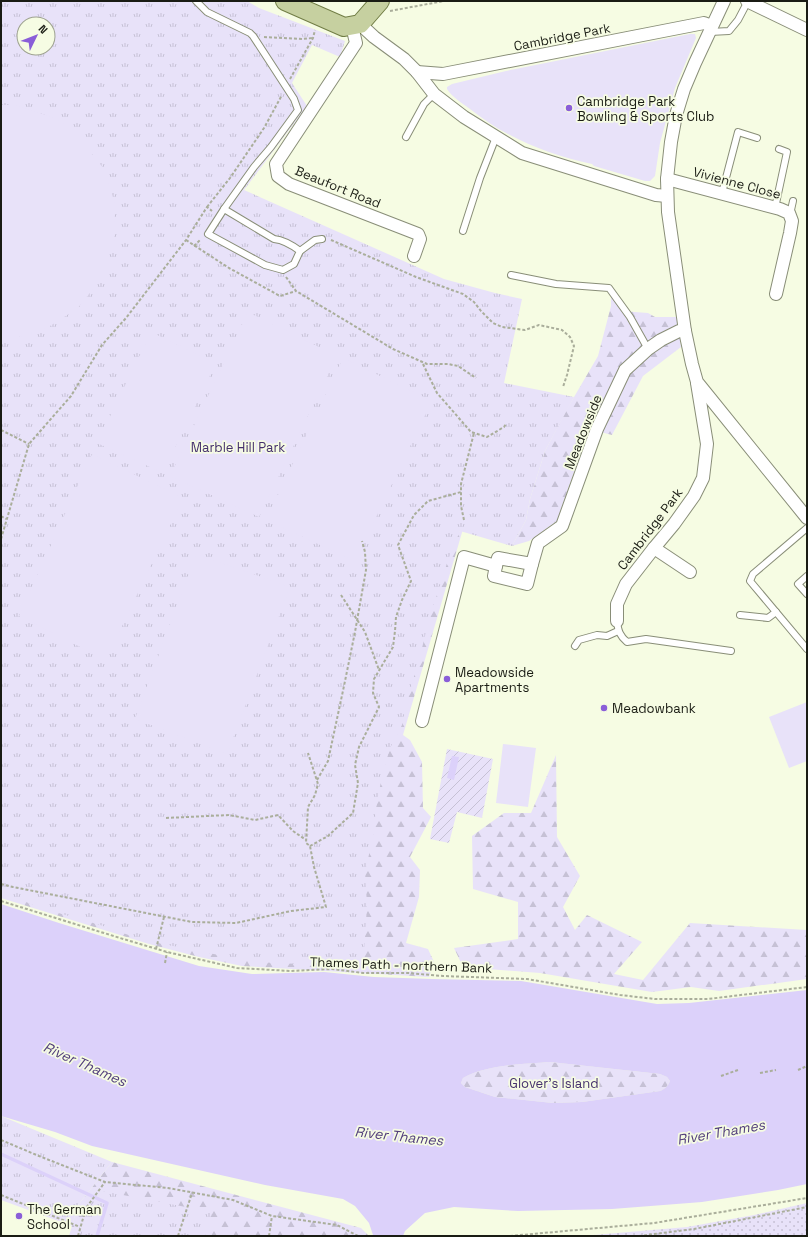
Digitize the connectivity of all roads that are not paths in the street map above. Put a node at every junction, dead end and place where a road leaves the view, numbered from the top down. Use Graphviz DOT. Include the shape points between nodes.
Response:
graph roads {
  1 [pos="196,1"];
  2 [pos="285,1"];
  3 [pos="380,1"];
  4 [pos="724,1"];
  5 [pos="747,1"];
  6 [pos="361,22"];
  7 [pos="711,29"];
  8 [pos="807,30"];
  9 [pos="417,72"];
  10 [pos="434,94"];
  11 [pos="406,137"];
  12 [pos="496,137"];
  13 [pos="757,138"];
  14 [pos="779,149"];
  15 [pos="667,179"];
  16 [pos="722,193"];
  17 [pos="667,196"];
  18 [pos="793,201"];
  19 [pos="775,208"];
  20 [pos="224,209"];
  21 [pos="789,213"];
  22 [pos="463,231"];
  23 [pos="322,239"];
  24 [pos="300,251"];
  25 [pos="414,256"];
  26 [pos="511,275"];
  27 [pos="776,294"];
  28 [pos="685,331"];
  29 [pos="648,349"];
  30 [pos="697,382"];
  31 [pos="807,518"];
  32 [pos="807,528"];
  33 [pos="654,548"];
  34 [pos="532,564"];
  35 [pos="496,566"];
  36 [pos="690,572"];
  37 [pos="807,576"];
  38 [pos="807,594"];
  39 [pos="776,612"];
  40 [pos="740,615"];
  41 [pos="618,626"];
  42 [pos="575,646"];
  43 [pos="807,649"];
  44 [pos="731,651"];
  45 [pos="422,721"];
  1 -- 20 [label="lane" via="207,12 253,36 294,99 298,110"];
  2 -- 6 [label="main road" via="344,27"];
  3 -- 6 [label="main road"];
  4 -- 7 [label="street, Cambridge Park"];
  5 -- 7 [label="lane" via="738,20 729,30"];
  5 -- 8 [label="street"];
  6 -- 9 [label="street" via="374,37"];
  6 -- 25 [label="street, Beaufort Road" via="356,43 276,164 278,176 289,184 418,234 420,239"];
  7 -- 9 [label="street, Cambridge Park" via="704,23 443,74"];
  7 -- 15 [label="street, Cambridge Park" via="695,63 676,115"];
  9 -- 10 [label="street"];
  10 -- 11 [label="lane" via="424,104"];
  10 -- 12 [label="street"];
  12 -- 17 [label="street" via="522,152 656,195"];
  12 -- 22 [label="lane"];
  13 -- 16 [label="lane" via="738,132"];
  14 -- 19 [label="lane" via="787,152"];
  15 -- 16 [label="street, Vivienne Close"];
  15 -- 17 [label="street, Cambridge Park"];
  16 -- 19 [label="street, Vivienne Close"];
  17 -- 28 [label="street, Cambridge Park"];
  18 -- 21 [label="lane"];
  19 -- 21 [label="street, Vivienne Close"];
  20 -- 24 [label="lane" via="274,239 281,239"];
  20 -- 24 [label="lane" via="208,234 265,265 283,270 294,264"];
  21 -- 27 [label="street, Vivienne Close" via="792,221"];
  23 -- 24 [label="lane" via="315,240"];
  26 -- 29 [label="lane" via="556,284 608,288 630,317"];
  28 -- 29 [label="street, Meadowside" via="679,331"];
  28 -- 30 [label="street, Cambridge Park"];
  29 -- 34 [label="street, Meadowside" via="625,370 598,429 562,526 538,543"];
  30 -- 31 [label="street, Cambridge Park"];
  30 -- 33 [label="street, Cambridge Park" via="707,444 703,478 678,519"];
  32 -- 39 [label="lane" via="753,574 750,581"];
  33 -- 36 [label="street"];
  33 -- 41 [label="street, Cambridge Park" via="626,584 617,604"];
  34 -- 35 [label="street" via="498,558"];
  34 -- 35 [label="street, Meadowside" via="527,584 494,576"];
  35 -- 45 [label="street" via="464,557"];
  37 -- 38 [label="lane" via="798,584"];
  39 -- 40 [label="lane" via="768,618"];
  39 -- 43 [label="lane"];
  41 -- 42 [label="lane" via="607,636 597,635 579,640"];
  41 -- 44 [label="lane" via="622,638 627,642 646,639"];
}
